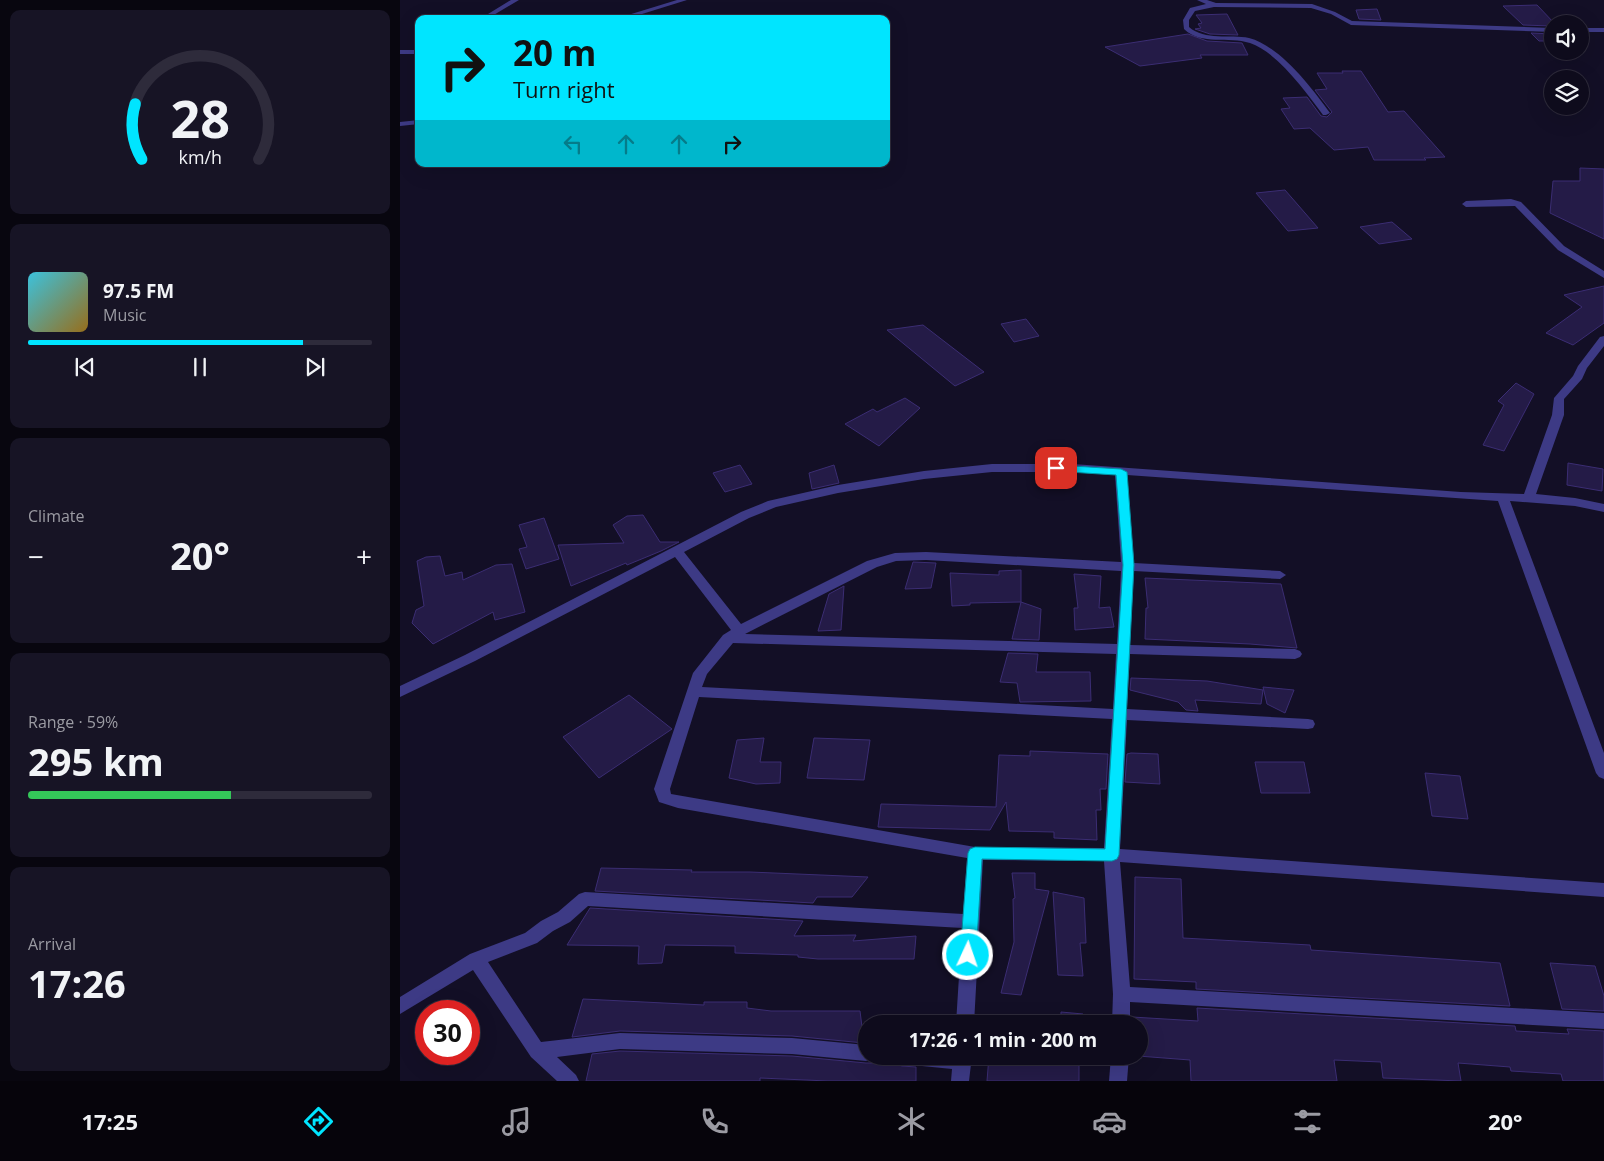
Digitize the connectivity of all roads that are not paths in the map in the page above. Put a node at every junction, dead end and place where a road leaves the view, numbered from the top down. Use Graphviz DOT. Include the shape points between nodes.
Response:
graph roads {
  1 [pos="516,0"];
  2 [pos="684,0"];
  3 [pos="1200,0"];
  4 [pos="1212,5"];
  5 [pos="490,15"];
  6 [pos="632,15"];
  7 [pos="1544,30"];
  8 [pos="1589,30"];
  9 [pos="1604,30"];
  10 [pos="400,52"];
  11 [pos="415,52"];
  12 [pos="1326,113"];
  13 [pos="415,122"];
  14 [pos="400,124"];
  15 [pos="1466,204"];
  16 [pos="1604,275"];
  17 [pos="1604,339"];
  18 [pos="1121,472"];
  19 [pos="1502,496"];
  20 [pos="1529,498"];
  21 [pos="1604,508"];
  22 [pos="677,551"];
  23 [pos="1128,565"];
  24 [pos="1280,575"];
  25 [pos="734,634"];
  26 [pos="1124,650"];
  27 [pos="1295,654"];
  28 [pos="400,692"];
  29 [pos="695,692"];
  30 [pos="1119,713"];
  31 [pos="1308,724"];
  32 [pos="1604,773"];
  33 [pos="975,853"];
  34 [pos="1112,855"];
  35 [pos="1604,890"];
  36 [pos="970,921"];
  37 [pos="476,960"];
  38 [pos="1122,994"];
  39 [pos="400,1006"];
  40 [pos="965,1015"];
  41 [pos="1121,1015"];
  42 [pos="1604,1021"];
  43 [pos="537,1051"];
  44 [pos="858,1052"];
  45 [pos="962,1065"];
  46 [pos="1119,1065"];
  47 [pos="570,1081"];
  48 [pos="960,1081"];
  49 [pos="1118,1081"];
  1 -- 5 [label="street"];
  2 -- 6 [label="street"];
  3 -- 4 [label="street"];
  4 -- 7 [label="street" via="1302,4 1322,8 1354,24"];
  4 -- 12 [label="street" via="1192,9 1186,20 1189,32 1206,38 1240,38 1265,47 1313,95"];
  8 -- 9 [label="street"];
  10 -- 11 [label="street"];
  13 -- 14 [label="street"];
  15 -- 16 [label="street" via="1518,204 1561,248"];
  17 -- 20 [label="street" via="1559,398 1558,415"];
  18 -- 19 [label="street" via="1460,496"];
  18 -- 22 [label="street" via="1073,468 992,468 838,489 772,504"];
  18 -- 23 [label="street"];
  19 -- 20 [label="street"];
  19 -- 32 [label="street"];
  20 -- 21 [label="street"];
  22 -- 25 [label="street"];
  22 -- 28 [label="street"];
  23 -- 24 [label="street"];
  23 -- 25 [label="street" via="895,557 872,564"];
  23 -- 26 [label="street"];
  25 -- 26 [label="street"];
  25 -- 29 [label="street" via="710,659 700,674"];
  26 -- 27 [label="street"];
  26 -- 30 [label="street"];
  29 -- 30 [label="street"];
  29 -- 33 [label="street" via="662,789 664,798"];
  30 -- 31 [label="street"];
  30 -- 34 [label="street"];
  33 -- 34 [label="street"];
  33 -- 36 [label="street"];
  34 -- 35 [label="street"];
  34 -- 38 [label="street"];
  36 -- 37 [label="street" via="585,900 531,938"];
  36 -- 40 [label="street"];
  37 -- 39 [label="street"];
  37 -- 43 [label="street"];
  38 -- 41 [label="street"];
  38 -- 42 [label="street"];
  43 -- 44 [label="street" via="620,1041 792,1046"];
  43 -- 47 [label="street"];
  45 -- 48 [label="street"];
  46 -- 49 [label="street"];
}
